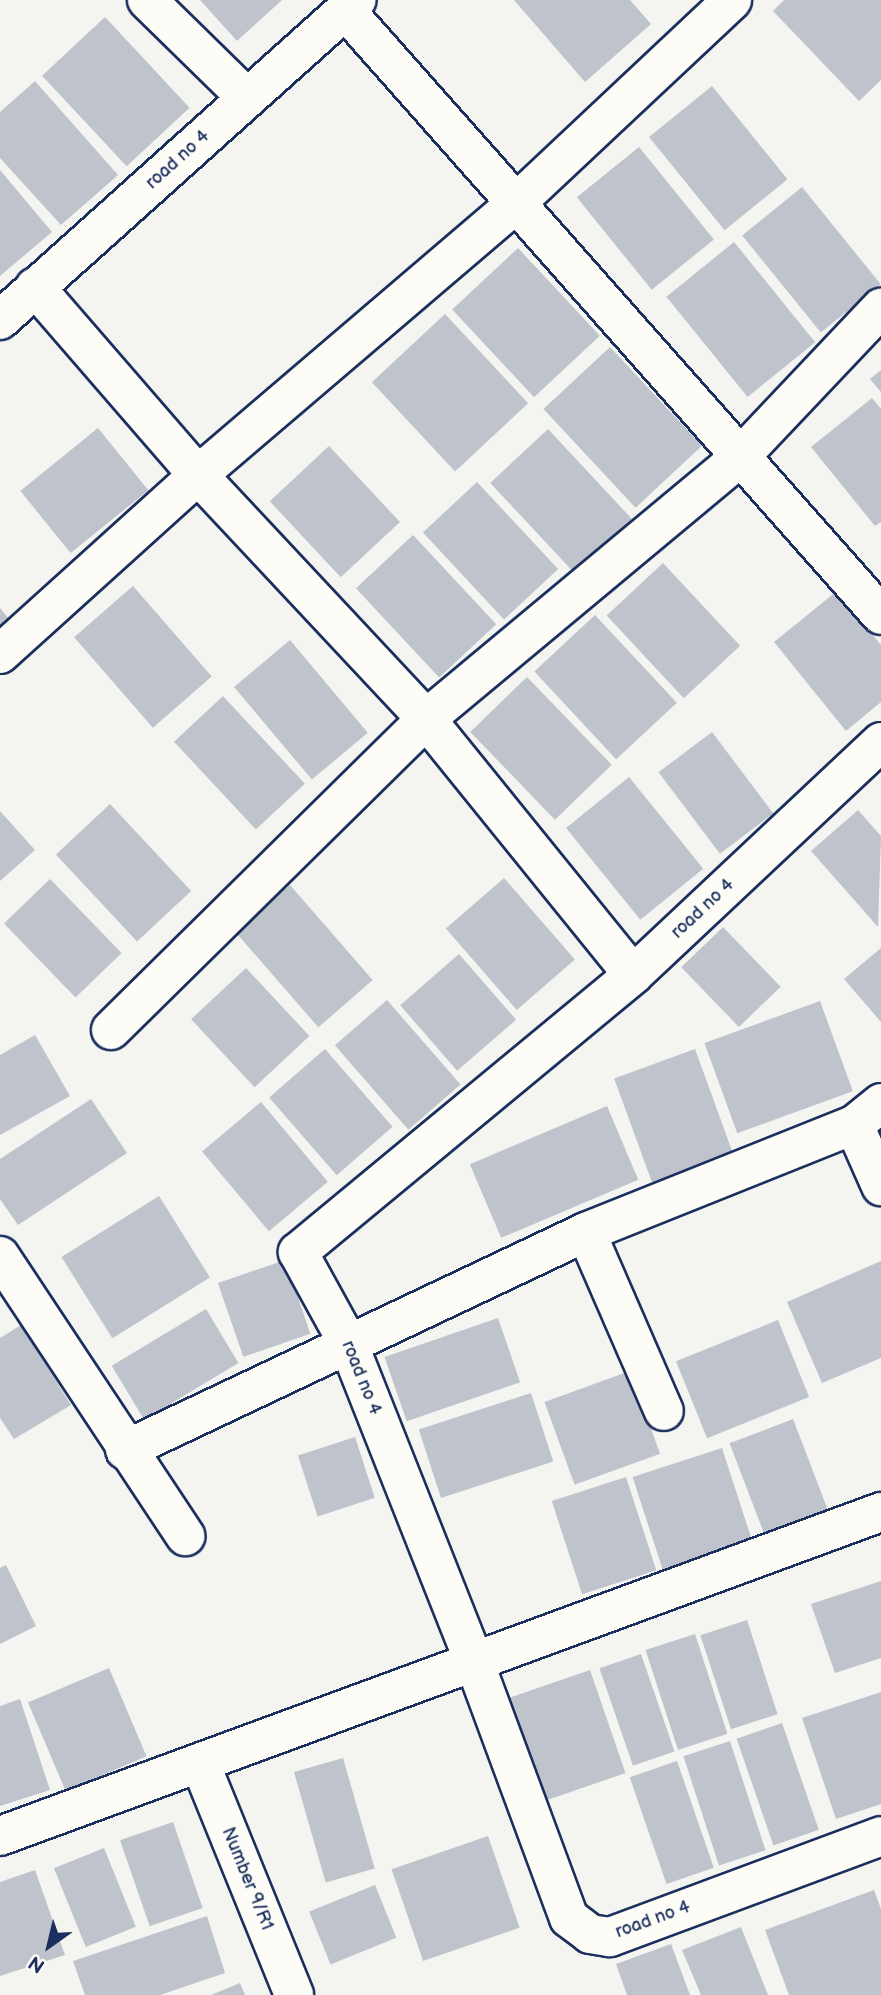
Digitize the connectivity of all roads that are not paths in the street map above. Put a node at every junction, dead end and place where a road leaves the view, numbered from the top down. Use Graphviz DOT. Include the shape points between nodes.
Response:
graph roads {
  1 [pos="147,0"];
  2 [pos="732,0"];
  3 [pos="351,5"];
  4 [pos="247,98"];
  5 [pos="514,205"];
  6 [pos="35,287"];
  7 [pos="881,307"];
  8 [pos="0,320"];
  9 [pos="739,458"];
  10 [pos="198,475"];
  11 [pos="881,615"];
  12 [pos="0,654"];
  13 [pos="426,719"];
  14 [pos="881,742"];
  15 [pos="633,975"];
  16 [pos="111,1030"];
  17 [pos="868,1114"];
  18 [pos="881,1186"];
  19 [pos="586,1232"];
  20 [pos="2,1263"];
  21 [pos="348,1343"];
  22 [pos="664,1411"];
  23 [pos="125,1450"];
  24 [pos="881,1512"];
  25 [pos="185,1536"];
  26 [pos="475,1664"];
  27 [pos="200,1763"];
  28 [pos="0,1836"];
  29 [pos="881,1836"];
  30 [pos="294,1995"];
  1 -- 4 [label="street"];
  2 -- 5 [label="street"];
  3 -- 4 [label="street, road no 4"];
  3 -- 5 [label="street"];
  4 -- 6 [label="street, road no 4"];
  5 -- 9 [label="street"];
  5 -- 10 [label="street"];
  6 -- 8 [label="street, road no 4"];
  6 -- 10 [label="street"];
  7 -- 9 [label="street"];
  9 -- 11 [label="street"];
  9 -- 13 [label="street"];
  10 -- 12 [label="street"];
  10 -- 13 [label="street"];
  13 -- 15 [label="street"];
  13 -- 16 [label="street"];
  14 -- 15 [label="street, road no 4"];
  15 -- 21 [label="street, road no 4" via="298,1252"];
  17 -- 18 [label="street"];
  17 -- 19 [label="street"];
  19 -- 21 [label="street"];
  19 -- 22 [label="street"];
  20 -- 23 [label="street"];
  21 -- 23 [label="street"];
  21 -- 26 [label="street, road no 4"];
  23 -- 25 [label="street"];
  24 -- 26 [label="street"];
  26 -- 27 [label="street"];
  26 -- 29 [label="street, road no 4" via="569,1918 590,1934 610,1937"];
  27 -- 28 [label="street"];
  27 -- 30 [label="street, Number 9/R1"];
}
